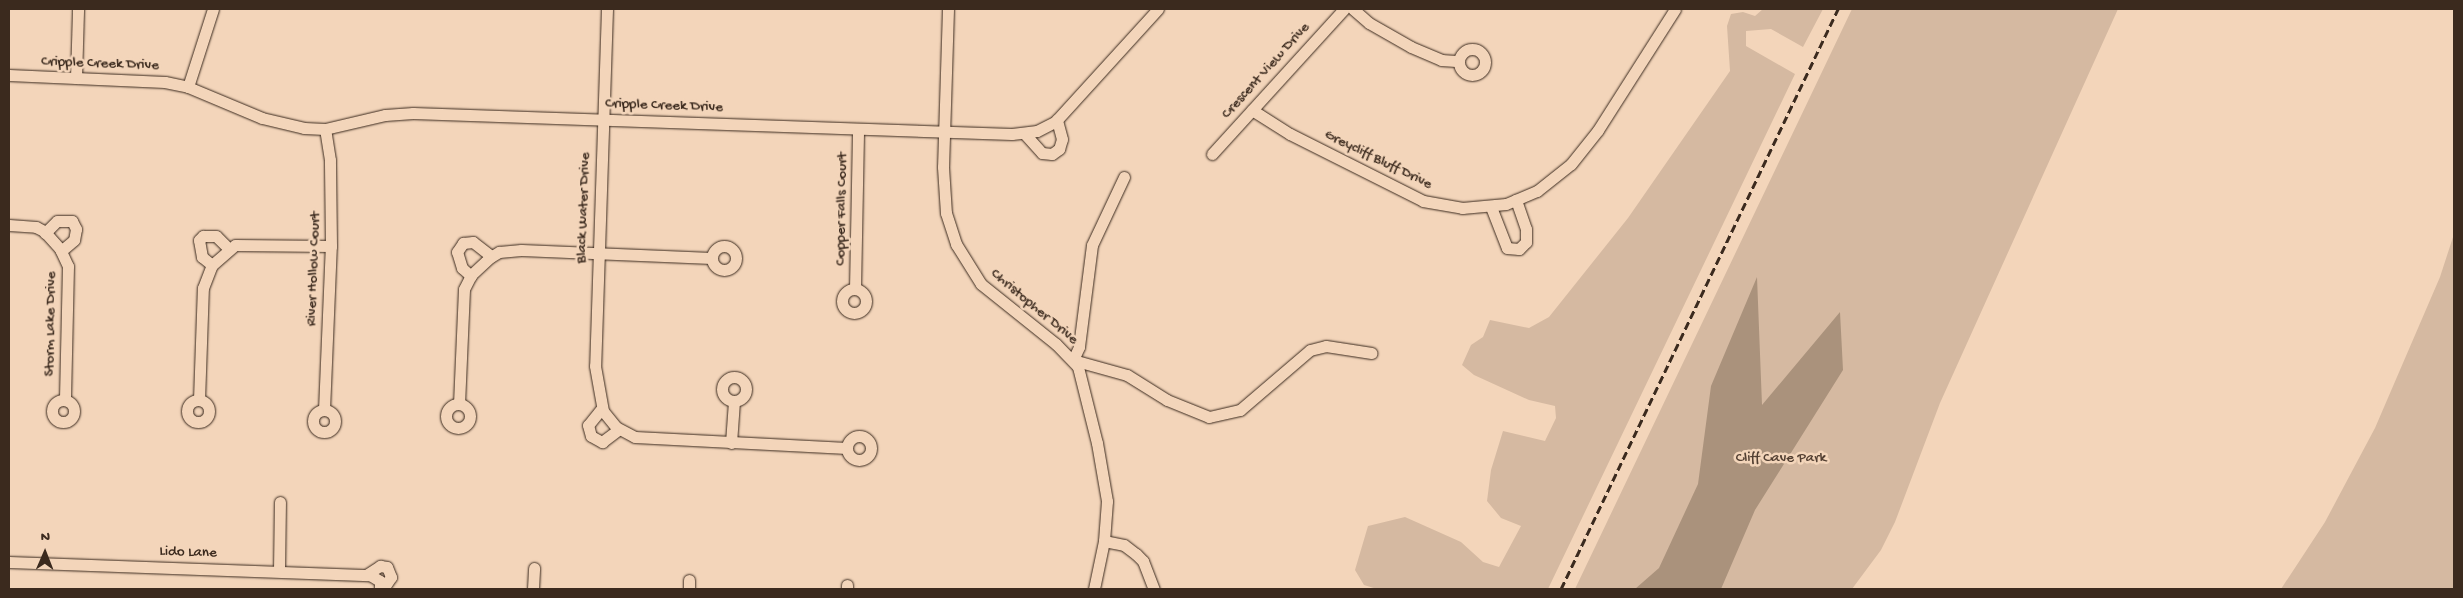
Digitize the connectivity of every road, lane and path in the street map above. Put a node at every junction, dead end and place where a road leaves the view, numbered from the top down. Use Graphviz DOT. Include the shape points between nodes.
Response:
graph roads {
  1 [pos="78,9"];
  2 [pos="213,9"];
  3 [pos="607,9"];
  4 [pos="948,9"];
  5 [pos="1158,9"];
  6 [pos="1344,9"];
  7 [pos="1353,9"];
  8 [pos="1675,9"];
  9 [pos="1456,61"];
  10 [pos="9,76"];
  11 [pos="76,78"];
  12 [pos="188,87"];
  13 [pos="1252,110"];
  14 [pos="602,119"];
  15 [pos="1057,120"];
  16 [pos="325,129"];
  17 [pos="858,130"];
  18 [pos="944,132"];
  19 [pos="1024,133"];
  20 [pos="1212,154"];
  21 [pos="1124,177"];
  22 [pos="1516,200"];
  23 [pos="1491,207"];
  24 [pos="9,225"];
  25 [pos="45,233"];
  26 [pos="331,246"];
  27 [pos="229,249"];
  28 [pos="61,250"];
  29 [pos="597,253"];
  30 [pos="491,256"];
  31 [pos="712,258"];
  32 [pos="212,265"];
  33 [pos="471,276"];
  34 [pos="855,289"];
  35 [pos="1371,353"];
  36 [pos="1073,360"];
  37 [pos="65,400"];
  38 [pos="199,400"];
  39 [pos="734,401"];
  40 [pos="459,404"];
  41 [pos="602,408"];
  42 [pos="324,410"];
  43 [pos="619,429"];
  44 [pos="731,443"];
  45 [pos="847,448"];
  46 [pos="280,502"];
  47 [pos="1104,542"];
  48 [pos="9,562"];
  49 [pos="534,568"];
  50 [pos="279,571"];
  51 [pos="381,589"];
  52 [pos="533,589"];
  53 [pos="1094,589"];
  54 [pos="1154,589"];
  1 -- 11 [label="street"];
  2 -- 12 [label="street"];
  3 -- 14 [label="street, Black Water Drive"];
  4 -- 18 [label="street, Christopher Drive"];
  5 -- 15 [label="street, Cripple Creek Drive"];
  6 -- 13 [label="street, Crescent View Drive"];
  7 -- 9 [label="street" via="1369,23 1411,47 1441,60"];
  8 -- 22 [label="street, Greycliff Bluff Drive" via="1598,130 1571,164 1537,191"];
  10 -- 11 [label="street, Cripple Creek Drive"];
  11 -- 12 [label="street, Cripple Creek Drive" via="165,82"];
  12 -- 16 [label="street, Cripple Creek Drive" via="262,118 304,128"];
  13 -- 20 [label="street, Crescent View Drive"];
  13 -- 23 [label="street, Greycliff Bluff Drive" via="1290,134 1423,201 1462,208"];
  14 -- 16 [label="street, Cripple Creek Drive" via="413,113 385,115"];
  14 -- 17 [label="street, Cripple Creek Drive"];
  14 -- 29 [label="street, Black Water Drive"];
  15 -- 19 [label="street, Cripple Creek Drive" via="1046,128"];
  15 -- 19 [label="street" via="1062,139 1060,149 1052,154 1042,153"];
  16 -- 26 [label="street, River Hollow Court" via="330,160"];
  17 -- 18 [label="street, Cripple Creek Drive"];
  17 -- 34 [label="street, Copper Falls Court"];
  18 -- 19 [label="street, Cripple Creek Drive"];
  18 -- 36 [label="street, Christopher Drive" via="944,200 950,229 963,259 993,296"];
  21 -- 36 [label="street" via="1092,245 1079,347"];
  22 -- 23 [label="street, Greycliff Bluff Drive"];
  22 -- 23 [label="street" via="1526,229 1526,242 1519,250 1507,248"];
  24 -- 25 [label="street, Storm Lake Drive" via="36,227"];
  25 -- 28 [label="street, Storm Lake Drive"];
  25 -- 28 [label="street, Storm Lake Drive" via="52,224 63,219 75,225 74,240"];
  26 -- 27 [label="street" via="235,245"];
  26 -- 42 [label="street, River Hollow Court"];
  27 -- 32 [label="street"];
  27 -- 32 [label="street" via="216,236 203,236 199,240 202,257"];
  28 -- 37 [label="street, Storm Lake Drive" via="68,266"];
  29 -- 30 [label="street" via="520,250"];
  29 -- 31 [label="street"];
  29 -- 41 [label="street, Black Water Drive" via="595,366"];
  30 -- 33 [label="street"];
  30 -- 33 [label="street" via="473,242 463,243 457,252 462,268"];
  32 -- 38 [label="street" via="203,288"];
  33 -- 40 [label="street" via="464,289"];
  35 -- 36 [label="street" via="1326,346 1310,350 1240,410 1209,417 1175,404 1127,375"];
  36 -- 47 [label="street, Christopher Drive" via="1085,389 1104,481 1107,511"];
  39 -- 44 [label="street"];
  41 -- 43 [label="street, Black Water Drive"];
  41 -- 43 [label="street" via="588,425 591,436 602,442"];
  43 -- 44 [label="street, Black Water Drive" via="635,437 664,441"];
  44 -- 45 [label="street, Black Water Drive"];
  46 -- 50 [label="street"];
  47 -- 53 [label="street, Christopher Drive"];
  47 -- 54 [label="street" via="1124,545 1136,554 1143,561"];
  48 -- 50 [label="street, Lido Lane"];
  49 -- 52 [label="street"];
  50 -- 51 [label="street, Lido Lane" via="372,576"];
}
